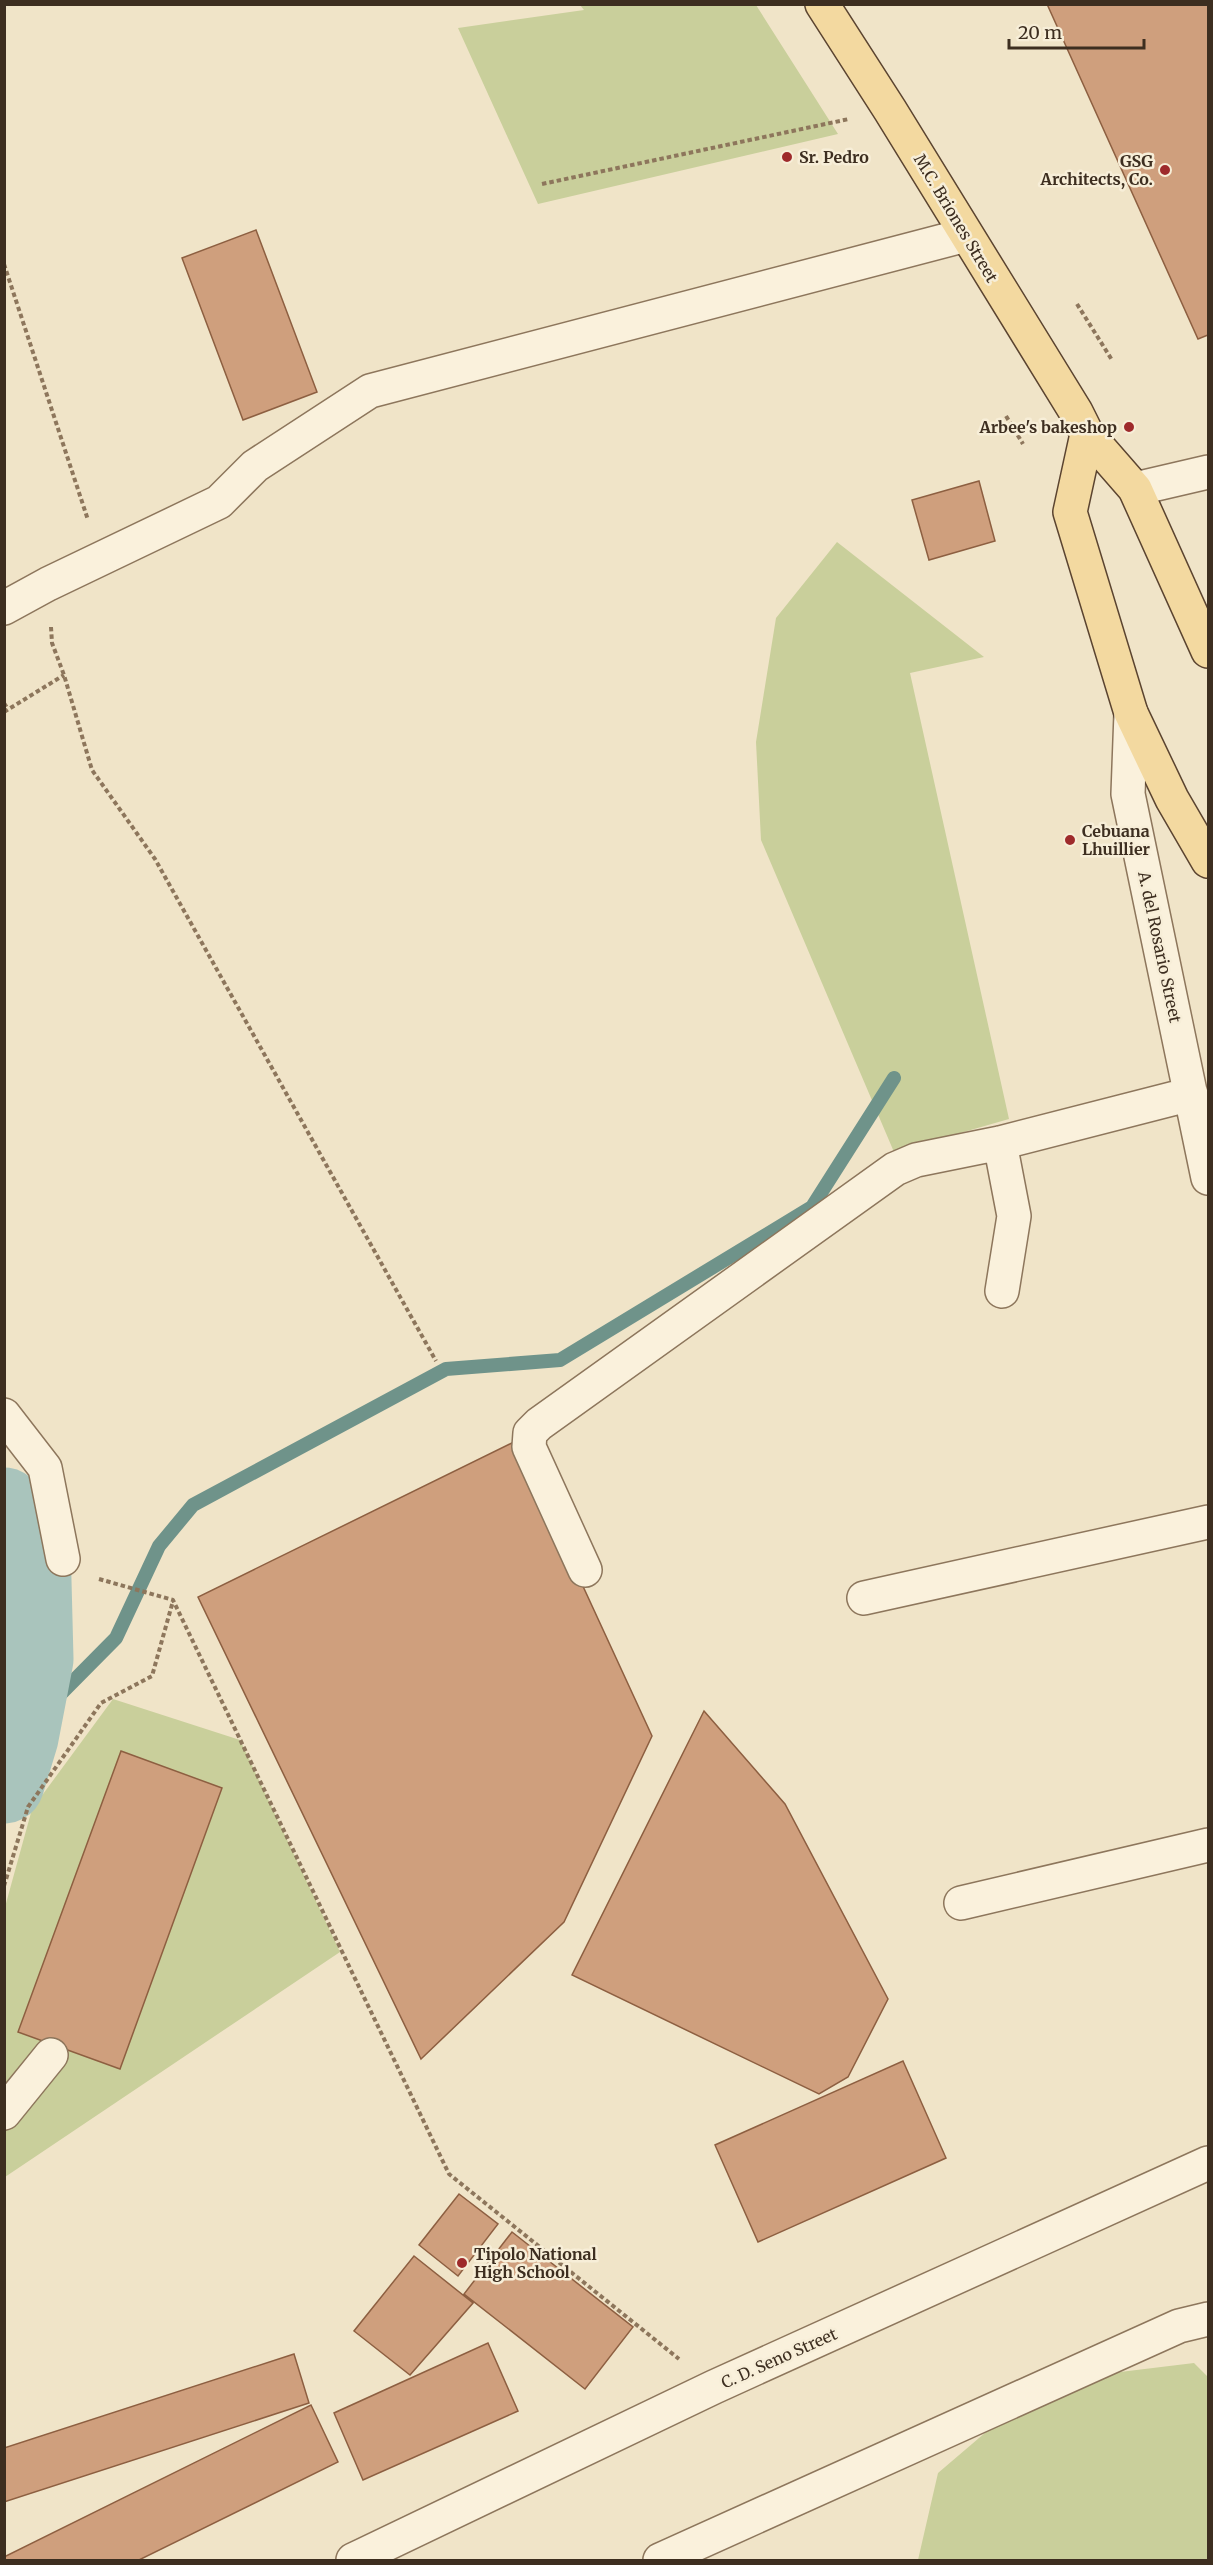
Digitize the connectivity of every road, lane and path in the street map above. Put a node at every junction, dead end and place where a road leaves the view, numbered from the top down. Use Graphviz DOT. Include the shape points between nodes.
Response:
graph roads {
  1 [pos="822,4"];
  2 [pos="890,110"];
  3 [pos="542,184"];
  4 [pos="966,235"];
  5 [pos="4,264"];
  6 [pos="1077,304"];
  7 [pos="1112,360"];
  8 [pos="1006,416"];
  9 [pos="1087,434"];
  10 [pos="1023,444"];
  11 [pos="1209,472"];
  12 [pos="1135,489"];
  13 [pos="101,558"];
  14 [pos="48,584"];
  15 [pos="4,608"];
  16 [pos="1202,638"];
  17 [pos="64,675"];
  18 [pos="4,703"];
  19 [pos="6,710"];
  20 [pos="1131,713"];
  21 [pos="1209,861"];
  22 [pos="1191,1094"];
  23 [pos="1000,1143"];
  24 [pos="1209,1178"];
  25 [pos="1002,1291"];
  26 [pos="436,1361"];
  27 [pos="4,1414"];
  28 [pos="1209,1522"];
  29 [pos="63,1559"];
  30 [pos="585,1570"];
  31 [pos="104,1581"];
  32 [pos="864,1598"];
  33 [pos="173,1600"];
  34 [pos="1209,1845"];
  35 [pos="4,1886"];
  36 [pos="961,1903"];
  37 [pos="51,2055"];
  38 [pos="4,2113"];
  39 [pos="1209,2163"];
  40 [pos="1209,2319"];
  41 [pos="714,2387"];
  42 [pos="357,2560"];
  43 [pos="660,2560"];
  1 -- 2 [label="main road, M.C. Briones Street"];
  2 -- 3 [label="path"];
  2 -- 4 [label="main road, M.C. Briones Street"];
  4 -- 9 [label="main road, M.C. Briones Street"];
  4 -- 13 [label="street" via="370,391 255,466 219,502"];
  5 -- 13 [label="path"];
  6 -- 7 [label="path"];
  8 -- 10 [label="path"];
  9 -- 12 [label="main road, M.C. Briones Street"];
  9 -- 20 [label="main road" via="1070,512"];
  11 -- 12 [label="street"];
  12 -- 16 [label="main road, M.C. Briones Street"];
  13 -- 14 [label="street"];
  14 -- 15 [label="street"];
  14 -- 17 [label="path" via="52,643"];
  17 -- 19 [label="path"];
  17 -- 26 [label="path" via="92,770 155,859"];
  18 -- 19 [label="path"];
  20 -- 21 [label="main road" via="1172,799"];
  20 -- 22 [label="street, A. del Rosario Street" via="1128,794"];
  22 -- 23 [label="street"];
  22 -- 24 [label="street, A. del Rosario Street"];
  23 -- 25 [label="street" via="1014,1216"];
  23 -- 30 [label="street" via="916,1160 895,1169 530,1433 529,1447"];
  27 -- 29 [label="street" via="45,1468"];
  28 -- 32 [label="street"];
  31 -- 33 [label="path"];
  33 -- 35 [label="path" via="153,1677 101,1703 94,1712 28,1807"];
  33 -- 41 [label="path" via="449,2174"];
  34 -- 36 [label="street"];
  37 -- 38 [label="street"];
  39 -- 41 [label="street, C. D. Seno Street"];
  40 -- 43 [label="street" via="1179,2326"];
  41 -- 42 [label="street, C. D. Seno Street"];
}
